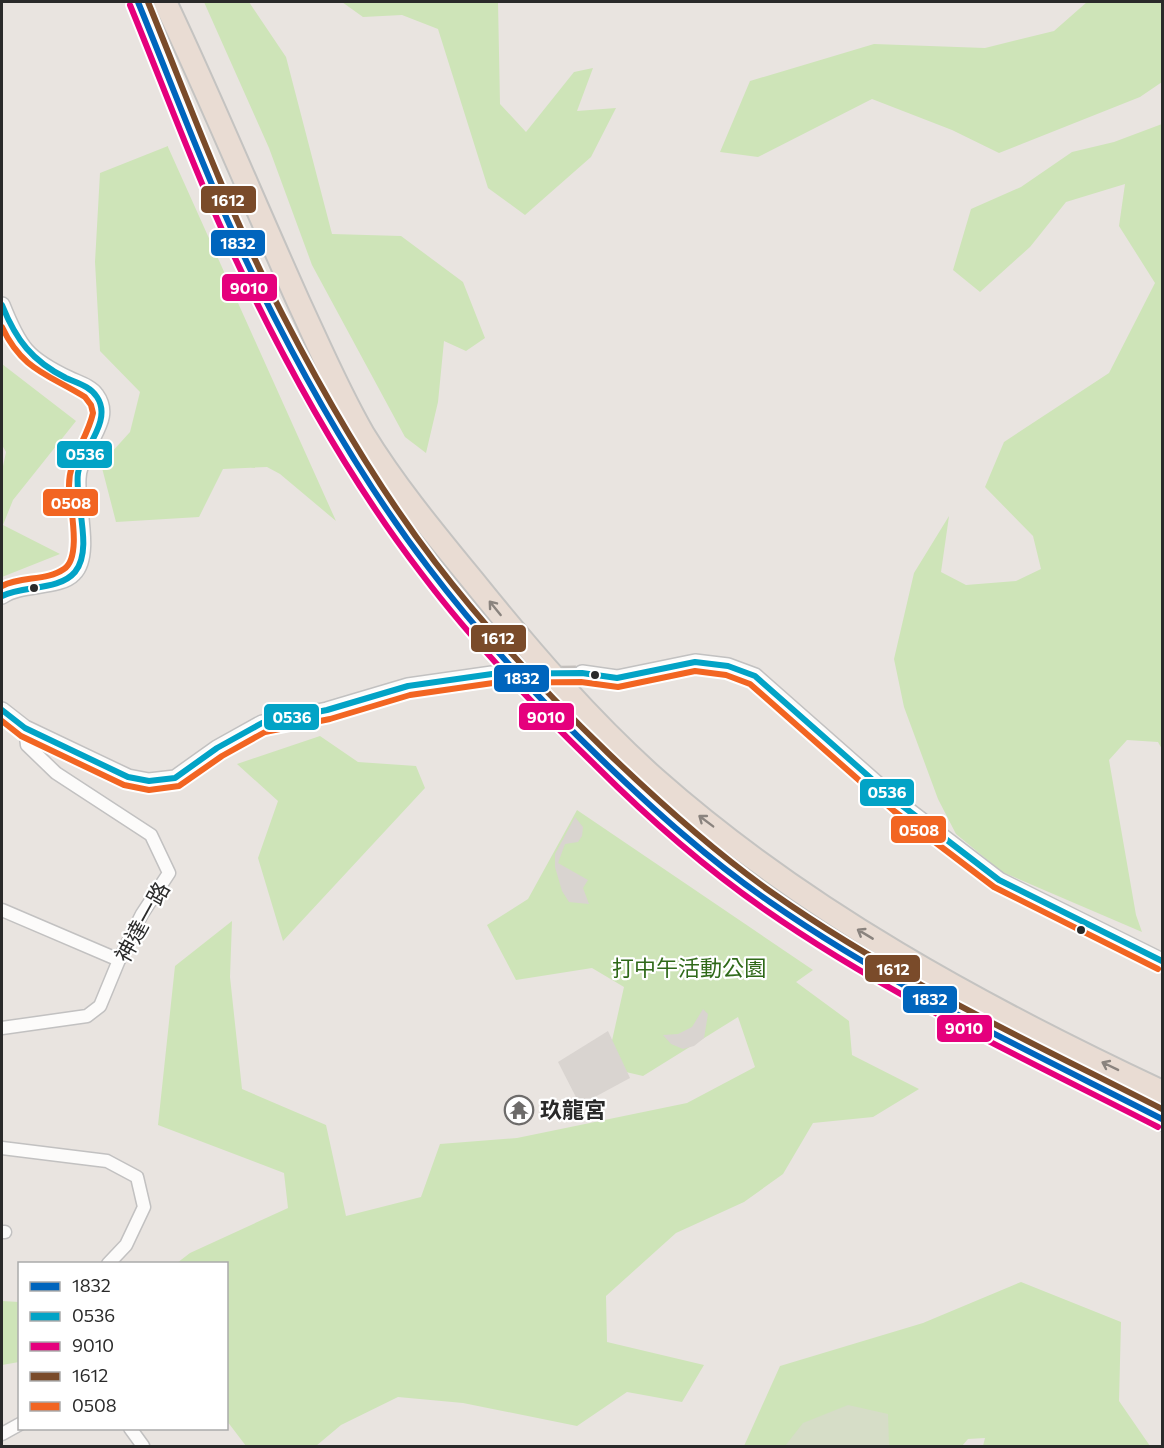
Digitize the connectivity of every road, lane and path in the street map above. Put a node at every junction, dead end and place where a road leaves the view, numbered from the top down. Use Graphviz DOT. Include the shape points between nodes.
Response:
graph roads {
  1 [pos="138,2"];
  2 [pos="165,2"];
  3 [pos="2,305"];
  4 [pos="2,596"];
  5 [pos="582,673"];
  6 [pos="492,674"];
  7 [pos="2,710"];
  8 [pos="26,728"];
  9 [pos="2,910"];
  10 [pos="119,960"];
  11 [pos="1162,961"];
  12 [pos="2,1028"];
  13 [pos="1162,1092"];
  14 [pos="1162,1119"];
  15 [pos="2,1148"];
  16 [pos="109,1262"];
  17 [pos="18,1425"];
  18 [pos="132,1430"];
  19 [pos="2,1434"];
  20 [pos="144,1446"];
  1 -- 14 [label="highway" via="236,237 278,324 346,444 410,543 506,660 628,787 800,923 944,1008"];
  13 -- 2 [label="highway, one-way" via="946,982 852,926 699,816 580,706 465,571 363,434 257,210"];
  3 -- 4 [label="street" via="22,350 42,367 95,392 103,406 78,479 82,555 75,573 61,580 23,586"];
  5 -- 11 [label="street" via="617,678 695,662 728,666 755,676 900,804 999,880"];
  6 -- 8 [label="street" via="408,686 327,710 262,723 175,777 149,781 128,777"];
  7 -- 8 [label="street"];
  8 -- 10 [label="street, 神達一路" via="27,745 56,773 152,835 169,873"];
  9 -- 10 [label="street"];
  10 -- 12 [label="street, 神達一路" via="100,1006 87,1016"];
  15 -- 16 [label="street" via="107,1161 137,1177 144,1207 126,1245"];
  17 -- 19 [label="street"];
  18 -- 20 [label="street"];
}
